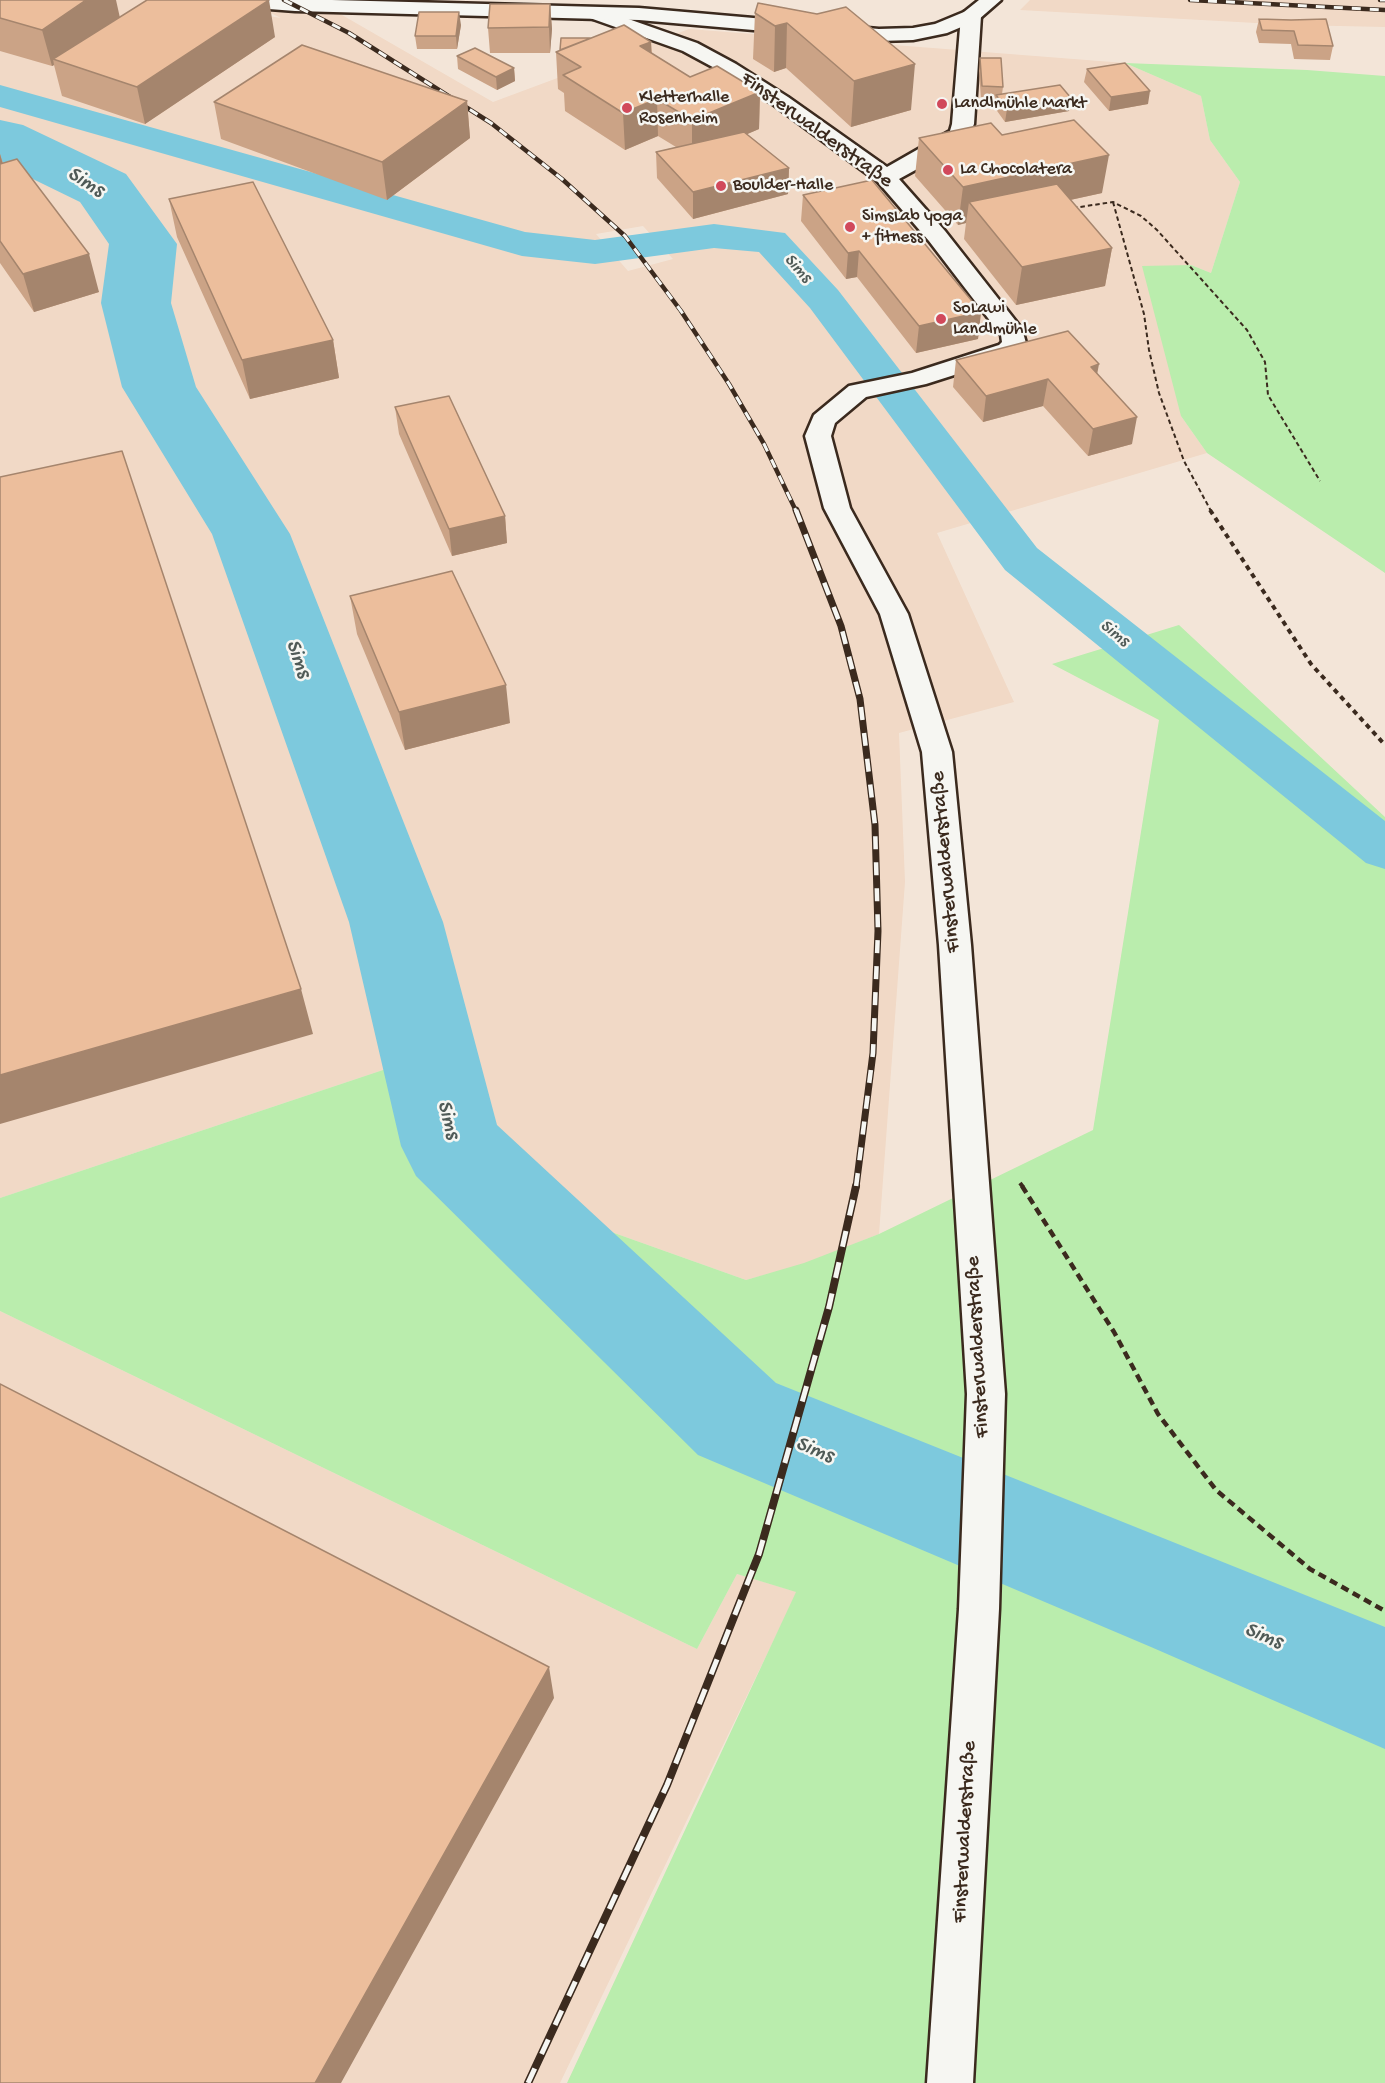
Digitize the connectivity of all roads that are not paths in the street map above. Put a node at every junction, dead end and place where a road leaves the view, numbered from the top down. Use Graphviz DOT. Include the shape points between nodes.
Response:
graph roads {
  1 [pos="230,0"];
  2 [pos="991,0"];
  3 [pos="597,14"];
  4 [pos="970,16"];
  5 [pos="722,21"];
  6 [pos="690,46"];
  7 [pos="886,177"];
  8 [pos="950,2083"];
  1 -- 3 [label="street" via="307,6"];
  2 -- 4 [label="street"];
  3 -- 5 [label="street"];
  3 -- 6 [label="street, Finsterwalderstraße"];
  4 -- 5 [label="street" via="940,29 879,35"];
  4 -- 7 [label="street" via="963,124 958,134"];
  5 -- 6 [label="street"];
  6 -- 7 [label="street, Finsterwalderstraße" via="781,101"];
  7 -- 8 [label="street, Finsterwalderstraße" via="1013,334 1014,343 1008,350 917,379 858,391 823,420 818,436 837,508 894,614 937,752 955,945 986,1394 980,1609"];
}
